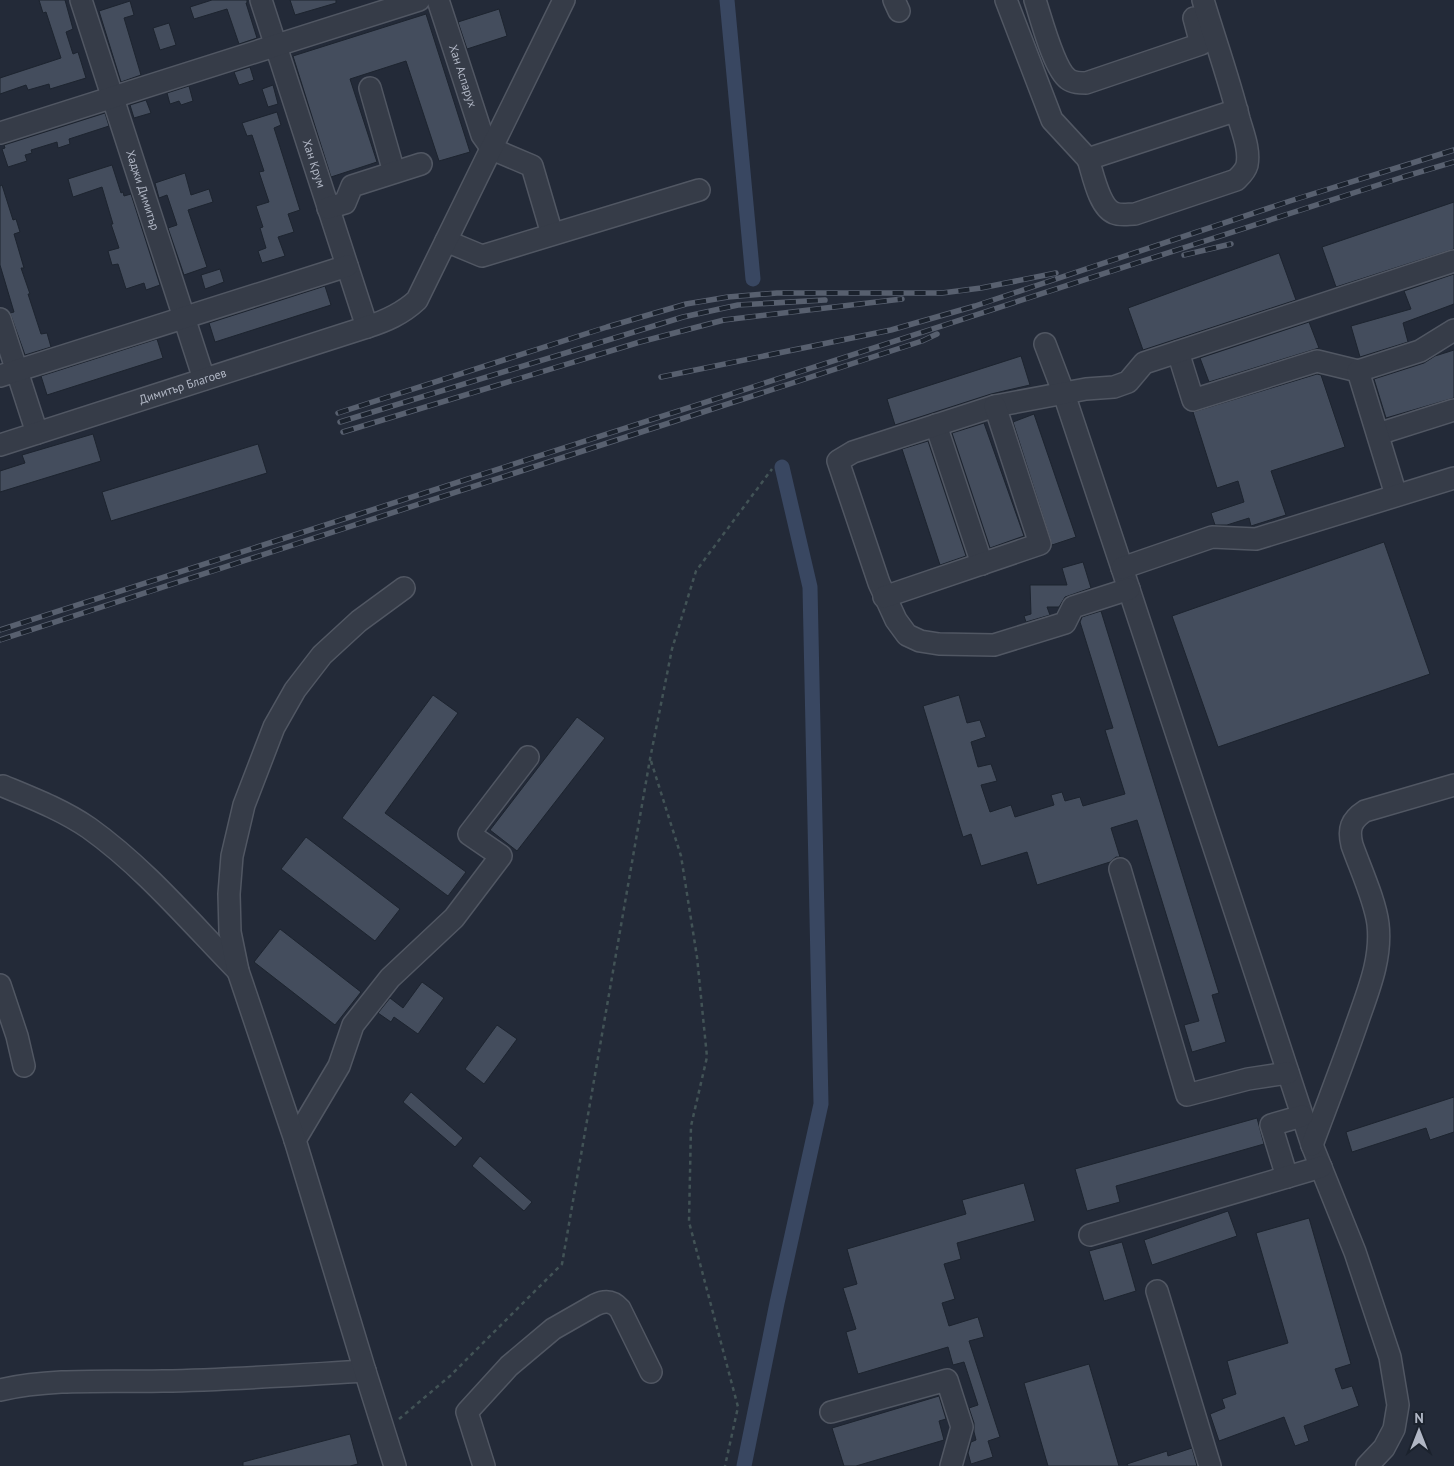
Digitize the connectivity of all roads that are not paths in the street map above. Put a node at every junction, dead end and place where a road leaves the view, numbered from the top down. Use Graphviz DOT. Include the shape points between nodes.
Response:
graph roads {
  1 [pos="81,0"];
  2 [pos="261,0"];
  3 [pos="419,0"];
  4 [pos="438,0"];
  5 [pos="564,0"];
  6 [pos="1033,0"];
  7 [pos="1188,0"];
  8 [pos="1203,0"];
  9 [pos="1007,4"];
  10 [pos="276,46"];
  11 [pos="370,88"];
  12 [pos="112,97"];
  13 [pos="1237,110"];
  14 [pos="0,133"];
  15 [pos="492,149"];
  16 [pos="1088,159"];
  17 [pos="420,164"];
  18 [pos="394,172"];
  19 [pos="699,190"];
  20 [pos="328,208"];
  21 [pos="552,234"];
  22 [pos="446,241"];
  23 [pos="1454,262"];
  24 [pos="347,266"];
  25 [pos="184,317"];
  26 [pos="0,319"];
  27 [pos="367,327"];
  28 [pos="1454,330"];
  29 [pos="1045,344"];
  30 [pos="1178,352"];
  31 [pos="1358,371"];
  32 [pos="8,374"];
  33 [pos="204,379"];
  34 [pos="1064,394"];
  35 [pos="995,406"];
  36 [pos="1454,410"];
  37 [pos="936,425"];
  38 [pos="37,433"];
  39 [pos="1378,434"];
  40 [pos="0,445"];
  41 [pos="1454,478"];
  42 [pos="1396,496"];
  43 [pos="982,564"];
  44 [pos="1122,568"];
  45 [pos="404,588"];
  46 [pos="1128,589"];
  47 [pos="884,597"];
  48 [pos="528,757"];
  49 [pos="1454,785"];
  50 [pos="3,786"];
  51 [pos="1120,870"];
  52 [pos="238,971"];
  53 [pos="0,986"];
  54 [pos="24,1066"];
  55 [pos="1288,1073"];
  56 [pos="1302,1116"];
  57 [pos="295,1140"];
  58 [pos="1312,1145"];
  59 [pos="1321,1167"];
  60 [pos="1287,1177"];
  61 [pos="1090,1235"];
  62 [pos="1157,1291"];
  63 [pos="365,1372"];
  64 [pos="652,1372"];
  65 [pos="0,1390"];
  66 [pos="831,1412"];
  67 [pos="395,1466"];
  68 [pos="484,1466"];
  69 [pos="951,1466"];
  70 [pos="1210,1466"];
  71 [pos="1367,1466"];
  1 -- 12 [label="street, Хаджи Димитър"];
  2 -- 10 [label="street, Хан Крум"];
  3 -- 10 [label="street"];
  4 -- 15 [label="street, Хан Аспарух" via="477,124"];
  5 -- 15 [label="street, Димитър Благоев"];
  6 -- 7 [label="street" via="1062,74 1076,83 1086,83 1202,44"];
  6 -- 9 [label="street"];
  8 -- 13 [label="street"];
  9 -- 16 [label="street" via="1052,120"];
  10 -- 12 [label="street"];
  10 -- 20 [label="street, Хан Крум"];
  11 -- 18 [label="street"];
  12 -- 14 [label="street"];
  12 -- 25 [label="street, Хаджи Димитър"];
  13 -- 16 [label="street"];
  13 -- 16 [label="street" via="1248,151 1244,173 1236,180 1144,211 1123,215 1106,207"];
  15 -- 21 [label="street" via="532,166"];
  15 -- 22 [label="street, Димитър Благоев"];
  17 -- 18 [label="street"];
  18 -- 20 [label="street" via="352,186 345,203"];
  19 -- 21 [label="street"];
  20 -- 24 [label="street, Хан Крум"];
  21 -- 22 [label="street" via="482,256"];
  22 -- 27 [label="street, Димитър Благоев" via="417,300 406,311"];
  23 -- 30 [label="street"];
  24 -- 25 [label="street"];
  24 -- 27 [label="street, Хан Крум"];
  25 -- 32 [label="street"];
  25 -- 33 [label="street, Хаджи Димитър"];
  26 -- 32 [label="street"];
  27 -- 33 [label="street, Димитър Благоев"];
  28 -- 31 [label="street" via="1420,351"];
  29 -- 34 [label="street"];
  30 -- 31 [label="street" via="1194,400 1317,361"];
  30 -- 34 [label="street" via="1144,364 1128,382"];
  31 -- 39 [label="street"];
  32 -- 38 [label="street"];
  33 -- 38 [label="street, Димитър Благоев"];
  34 -- 35 [label="street"];
  34 -- 44 [label="street"];
  35 -- 37 [label="street"];
  35 -- 43 [label="street" via="1040,544"];
  36 -- 39 [label="street"];
  37 -- 43 [label="street"];
  37 -- 47 [label="street" via="853,452 838,461"];
  38 -- 40 [label="street, Димитър Благоев"];
  39 -- 42 [label="street"];
  41 -- 42 [label="street"];
  42 -- 44 [label="street" via="1256,539 1212,537"];
  43 -- 47 [label="street"];
  44 -- 46 [label="street"];
  45 -- 52 [label="street" via="359,621 322,655 295,690 274,727 244,805 232,856 230,932"];
  46 -- 47 [label="street" via="1073,607 1065,623 994,644 920,642 907,635"];
  46 -- 55 [label="street"];
  48 -- 57 [label="street" via="469,834 501,856 454,918 390,978 353,1025 339,1066"];
  49 -- 58 [label="street" via="1365,811 1355,817 1350,826 1352,845 1378,923 1378,958"];
  50 -- 52 [label="street" via="50,806 120,852"];
  51 -- 55 [label="street" via="1187,1095 1248,1079"];
  52 -- 57 [label="street"];
  53 -- 54 [label="street" via="18,1036"];
  55 -- 56 [label="street"];
  56 -- 58 [label="street"];
  56 -- 60 [label="street" via="1271,1126"];
  57 -- 63 [label="street"];
  58 -- 59 [label="street"];
  59 -- 60 [label="street"];
  59 -- 71 [label="street" via="1355,1252 1390,1357 1398,1405 1394,1429 1384,1448"];
  60 -- 61 [label="street"];
  62 -- 70 [label="street"];
  63 -- 65 [label="street" via="50,1383"];
  63 -- 67 [label="street"];
  64 -- 68 [label="street" via="615,1303 602,1302 553,1329 509,1366 467,1412"];
  66 -- 69 [label="street" via="947,1380 962,1427"];
}
